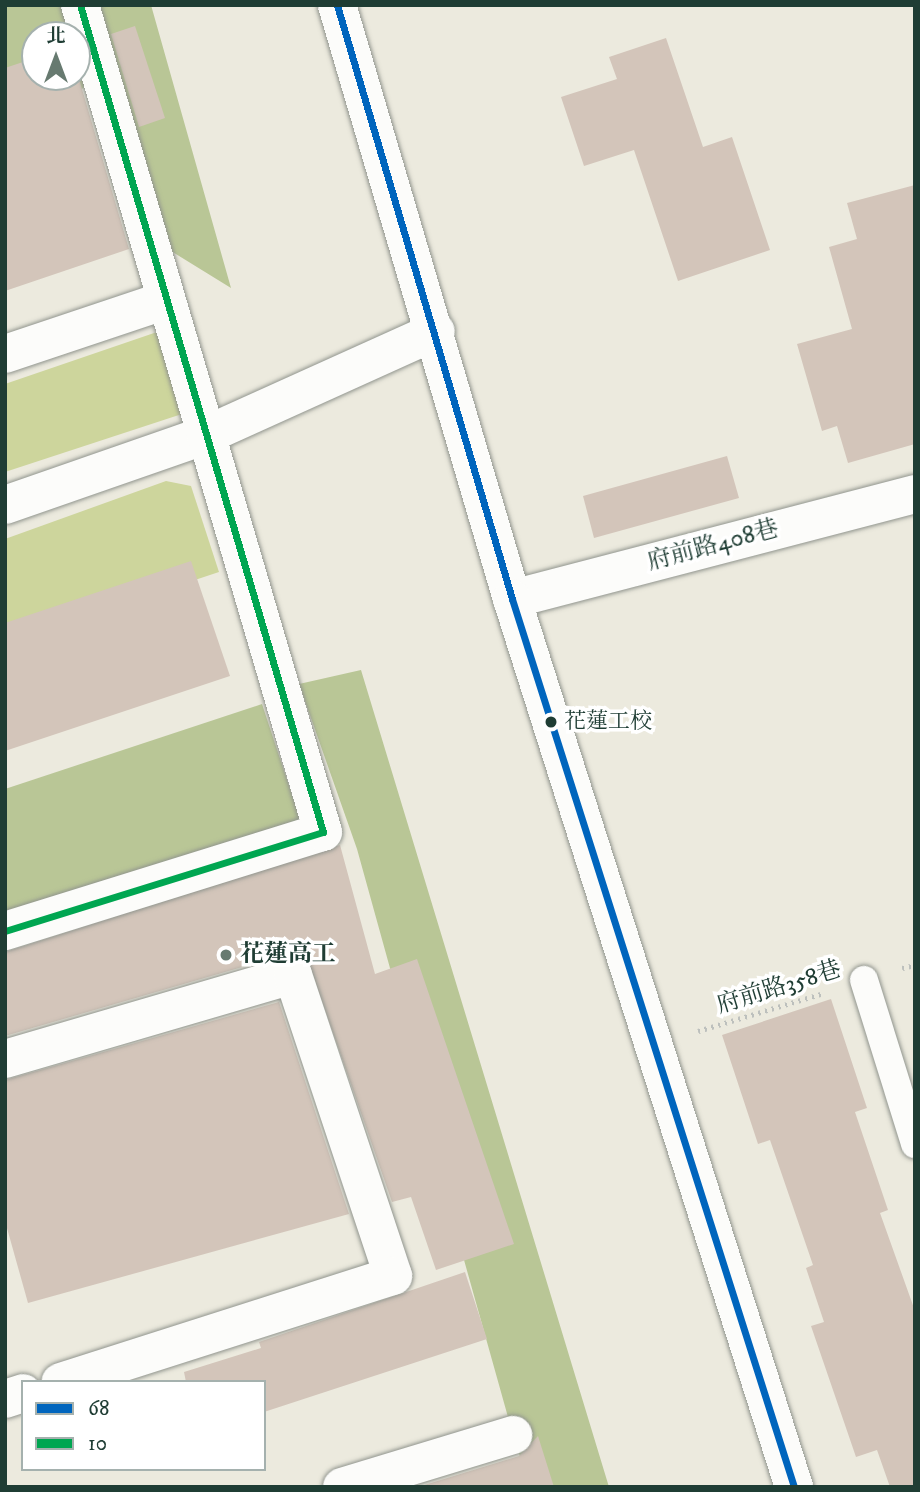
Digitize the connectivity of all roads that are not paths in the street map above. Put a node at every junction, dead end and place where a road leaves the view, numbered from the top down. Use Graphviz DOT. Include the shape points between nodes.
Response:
graph roads {
  1 [pos="80,5"];
  2 [pos="337,5"];
  3 [pos="166,300"];
  4 [pos="436,331"];
  5 [pos="5,354"];
  6 [pos="206,435"];
  7 [pos="915,494"];
  8 [pos="5,505"];
  9 [pos="512,599"];
  10 [pos="5,931"];
  11 [pos="864,980"];
  12 [pos="5,1059"];
  13 [pos="915,1144"];
  14 [pos="66,1380"];
  15 [pos="513,1435"];
  16 [pos="342,1487"];
  17 [pos="794,1487"];
  1 -- 3 [label="street"];
  2 -- 4 [label="street"];
  3 -- 5 [label="street"];
  3 -- 6 [label="street"];
  4 -- 6 [label="street"];
  4 -- 9 [label="street"];
  6 -- 8 [label="street"];
  6 -- 10 [label="street" via="323,832"];
  7 -- 9 [label="street, 府前路408巷"];
  9 -- 17 [label="street"];
  11 -- 13 [label="lane"];
  12 -- 14 [label="street" via="293,975 393,1276"];
  15 -- 16 [label="street"];
}
